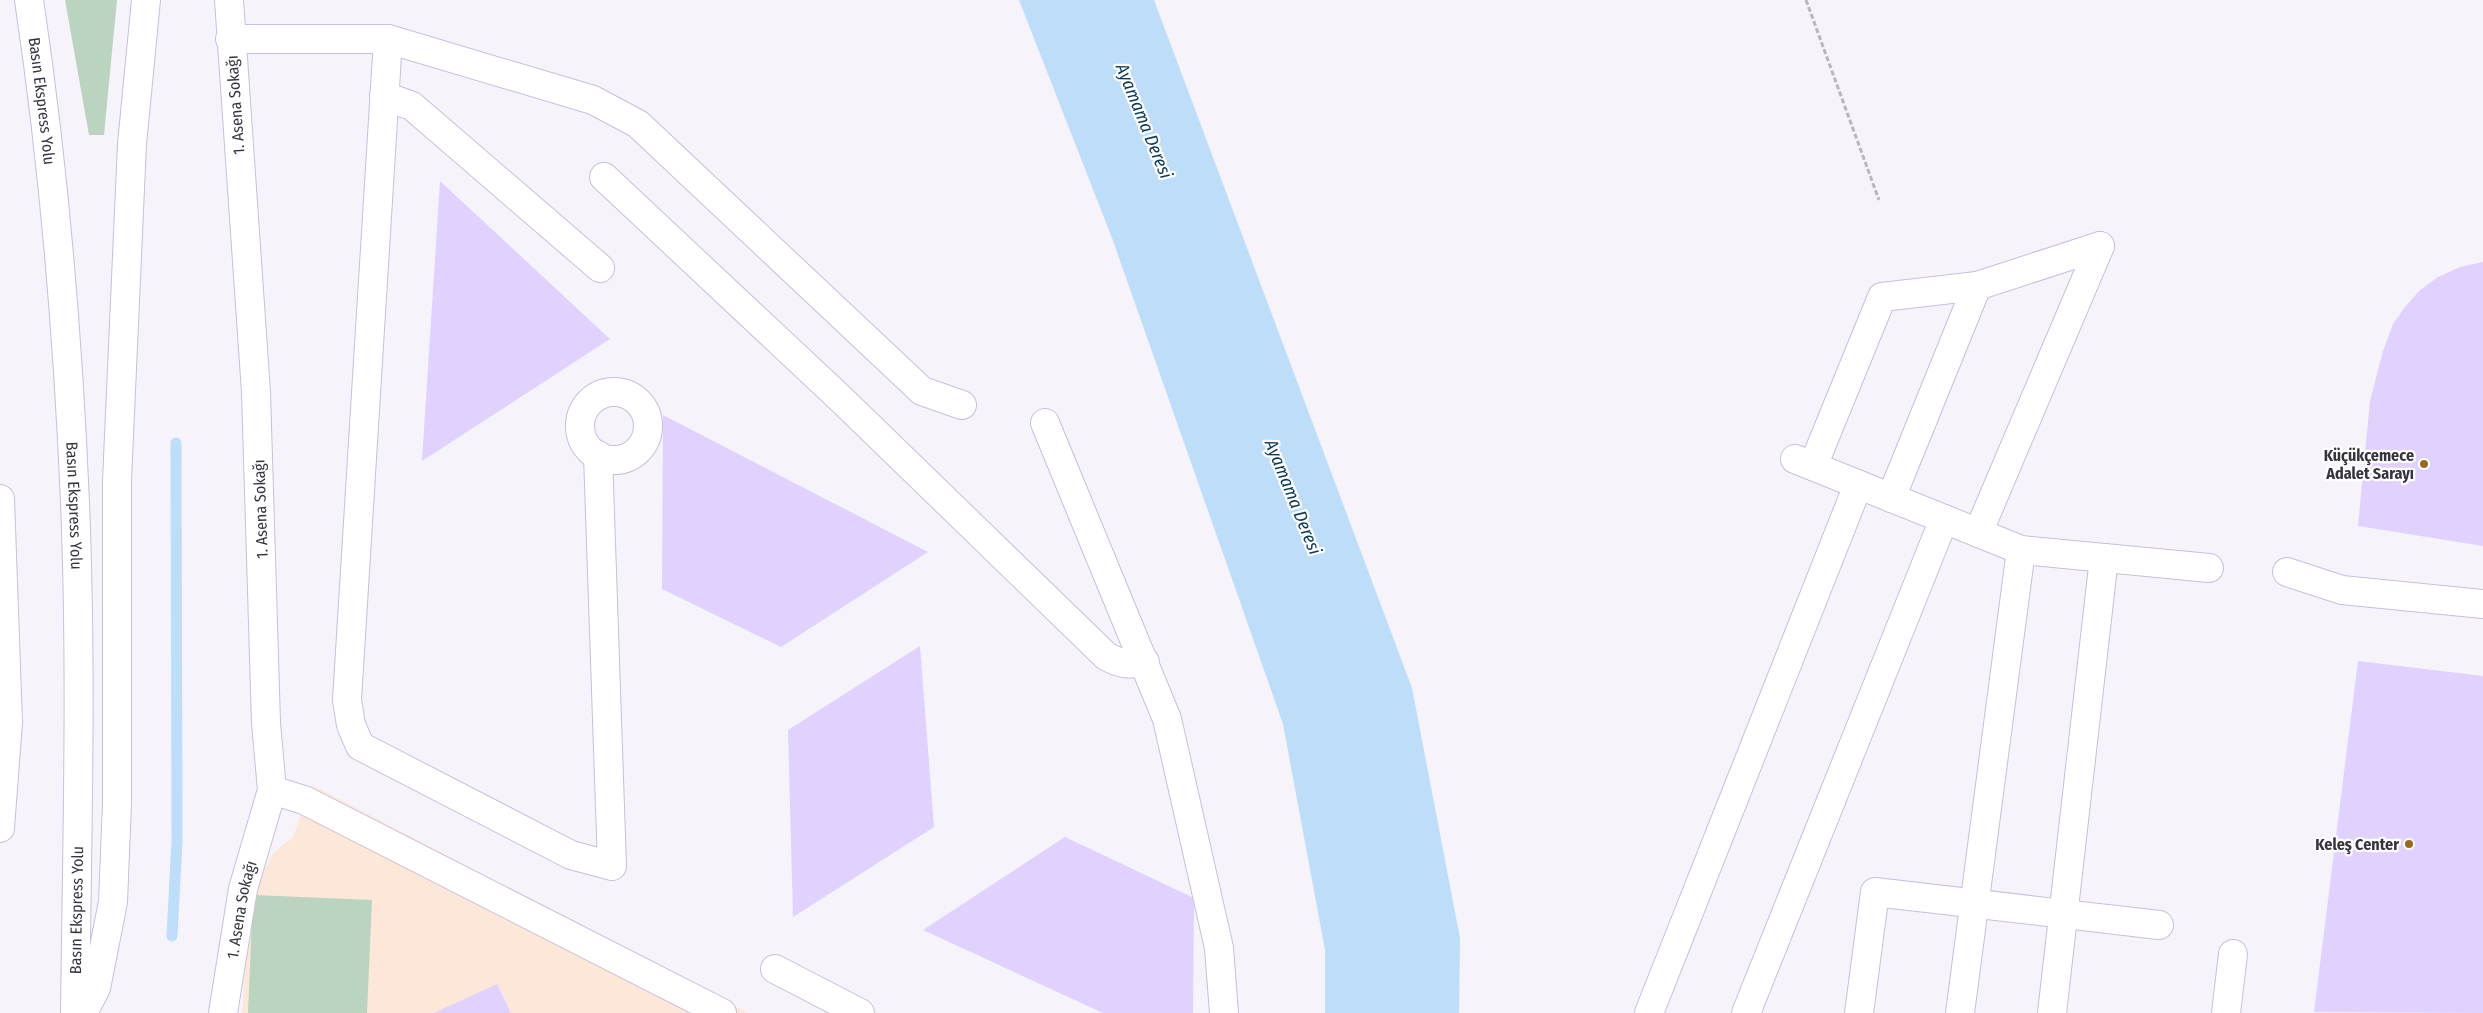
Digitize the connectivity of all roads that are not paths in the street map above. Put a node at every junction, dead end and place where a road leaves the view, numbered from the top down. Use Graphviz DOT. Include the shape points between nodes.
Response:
graph roads {
  1 [pos="30,0"];
  2 [pos="146,0"];
  3 [pos="229,0"];
  4 [pos="230,39"];
  5 [pos="388,39"];
  6 [pos="384,96"];
  7 [pos="604,177"];
  8 [pos="600,268"];
  9 [pos="1977,286"];
  10 [pos="962,406"];
  11 [pos="1045,423"];
  12 [pos="598,455"];
  13 [pos="1858,484"];
  14 [pos="1891,498"];
  15 [pos="0,499"];
  16 [pos="1944,519"];
  17 [pos="1978,533"];
  18 [pos="2021,550"];
  19 [pos="2104,558"];
  20 [pos="2209,568"];
  21 [pos="2287,572"];
  22 [pos="2483,604"];
  23 [pos="1144,662"];
  24 [pos="272,790"];
  25 [pos="0,828"];
  26 [pos="1974,903"];
  27 [pos="2064,914"];
  28 [pos="2159,925"];
  29 [pos="2233,954"];
  30 [pos="775,969"];
  31 [pos="75,1013"];
  32 [pos="83,1013"];
  33 [pos="223,1013"];
  34 [pos="722,1013"];
  35 [pos="860,1013"];
  36 [pos="1224,1013"];
  37 [pos="1649,1013"];
  38 [pos="1746,1013"];
  39 [pos="1859,1013"];
  40 [pos="1960,1013"];
  41 [pos="2052,1013"];
  42 [pos="2226,1013"];
  1 -- 31 [label="main road, Basın Ekspress Yolu" via="54,186 75,503 78,777"];
  2 -- 32 [label="main road" via="132,144 117,481 117,794 113,902 96,988"];
  3 -- 4 [label="main road, 1. Asena Sokağı"];
  4 -- 5 [label="main road"];
  4 -- 24 [label="main road, 1. Asena Sokağı" via="256,392 266,723"];
  5 -- 6 [label="main road"];
  5 -- 10 [label="main road" via="593,100 638,124 922,391"];
  6 -- 8 [label="main road" via="412,106"];
  6 -- 12 [label="main road" via="347,700 351,725 360,746 571,855 612,866"];
  7 -- 23 [label="main road" via="842,400 1106,656 1130,665"];
  9 -- 13 [label="main road" via="1882,298 1804,463"];
  9 -- 14 [label="main road"];
  9 -- 17 [label="main road" via="2100,246"];
  11 -- 23 [label="main road"];
  13 -- 14 [label="main road"];
  13 -- 37 [label="main road"];
  14 -- 16 [label="main road"];
  15 -- 25 [label="main road" via="8,722"];
  16 -- 17 [label="main road"];
  16 -- 38 [label="main road"];
  17 -- 18 [label="main road"];
  18 -- 19 [label="main road"];
  18 -- 26 [label="main road"];
  19 -- 20 [label="main road"];
  19 -- 27 [label="main road"];
  21 -- 22 [label="main road" via="2342,590"];
  23 -- 36 [label="main road" via="1172,738 1219,948"];
  24 -- 33 [label="main road, 1. Asena Sokağı" via="243,889"];
  24 -- 34 [label="main road" via="304,800"];
  26 -- 27 [label="main road"];
  26 -- 39 [label="main road" via="1876,892"];
  26 -- 40 [label="main road"];
  27 -- 28 [label="main road"];
  27 -- 41 [label="main road"];
  29 -- 42 [label="main road"];
  30 -- 35 [label="main road"];
}
